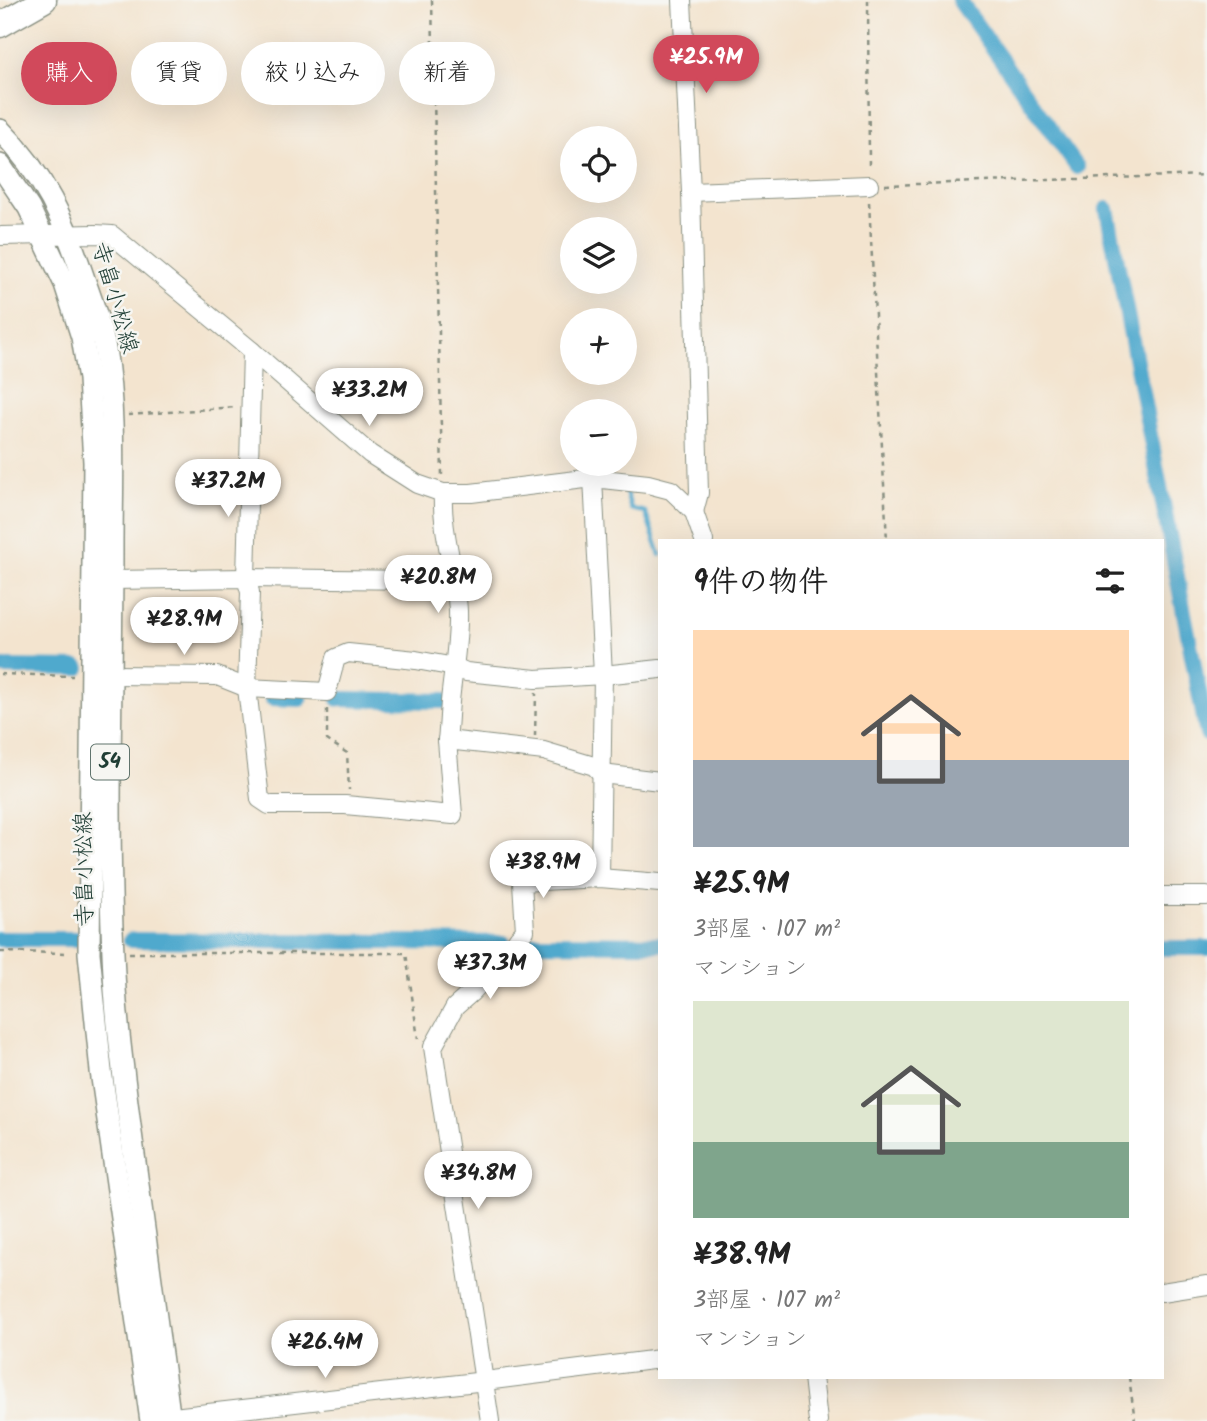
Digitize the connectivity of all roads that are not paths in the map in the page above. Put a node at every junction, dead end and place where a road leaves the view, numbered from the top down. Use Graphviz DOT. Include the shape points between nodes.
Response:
graph roads {
  1 [pos="44,0"];
  2 [pos="682,0"];
  3 [pos="0,25"];
  4 [pos="0,130"];
  5 [pos="0,165"];
  6 [pos="869,185"];
  7 [pos="691,192"];
  8 [pos="69,234"];
  9 [pos="43,235"];
  10 [pos="0,236"];
  11 [pos="251,351"];
  12 [pos="593,478"];
  13 [pos="443,493"];
  14 [pos="694,512"];
  15 [pos="704,539"];
  16 [pos="454,574"];
  17 [pos="246,578"];
  18 [pos="112,580"];
  19 [pos="455,667"];
  20 [pos="658,670"];
  21 [pos="603,675"];
  22 [pos="102,676"];
  23 [pos="247,688"];
  24 [pos="447,740"];
  25 [pos="602,774"];
  26 [pos="658,781"];
  27 [pos="600,878"];
  28 [pos="658,883"];
  29 [pos="1164,896"];
  30 [pos="1207,896"];
  31 [pos="1207,1285"];
  32 [pos="1164,1292"];
  33 [pos="658,1359"];
  34 [pos="813,1379"];
  35 [pos="485,1381"];
  36 [pos="157,1420"];
  37 [pos="490,1421"];
  38 [pos="818,1421"];
  1 -- 3 [label="highway"];
  2 -- 7 [label="street"];
  4 -- 8 [label="main road, 寺畠小松線 / 54" via="32,167"];
  5 -- 9 [label="main road, 寺畠小松線 / 54"];
  6 -- 7 [label="street"];
  7 -- 14 [label="street" via="699,493"];
  8 -- 9 [label="street"];
  8 -- 11 [label="street" via="111,235"];
  8 -- 18 [label="main road, 寺畠小松線 / 54" via="105,347 111,416"];
  9 -- 10 [label="street"];
  9 -- 22 [label="main road, 寺畠小松線 / 54" via="72,302 89,379"];
  11 -- 13 [label="street" via="370,454 417,484"];
  11 -- 17 [label="street"];
  12 -- 13 [label="street"];
  12 -- 14 [label="street" via="671,490"];
  12 -- 21 [label="street"];
  13 -- 16 [label="street"];
  14 -- 15 [label="street"];
  16 -- 17 [label="street" via="418,580"];
  16 -- 19 [label="street" via="458,613"];
  17 -- 18 [label="street"];
  17 -- 23 [label="street" via="250,592"];
  18 -- 22 [label="main road, 寺畠小松線 / 54"];
  19 -- 21 [label="street" via="536,679"];
  19 -- 23 [label="street" via="348,653 336,658 327,692"];
  19 -- 24 [label="street"];
  20 -- 21 [label="street"];
  21 -- 25 [label="street"];
  22 -- 23 [label="street" via="217,676"];
  22 -- 36 [label="main road, 寺畠小松線 / 54" via="117,1017 140,1209"];
  22 -- 36 [label="main road, 寺畠小松線 / 54" via="89,844 89,953 101,1071"];
  23 -- 24 [label="street" via="260,799 269,804 453,815"];
  24 -- 25 [label="street" via="544,751 594,766"];
  25 -- 26 [label="street"];
  25 -- 27 [label="street"];
  27 -- 28 [label="street"];
  27 -- 35 [label="street" via="522,882 525,931 455,1007 433,1048"];
  29 -- 30 [label="street"];
  31 -- 32 [label="street"];
  33 -- 35 [label="street"];
  34 -- 38 [label="street"];
  35 -- 36 [label="street"];
  35 -- 37 [label="street"];
}
